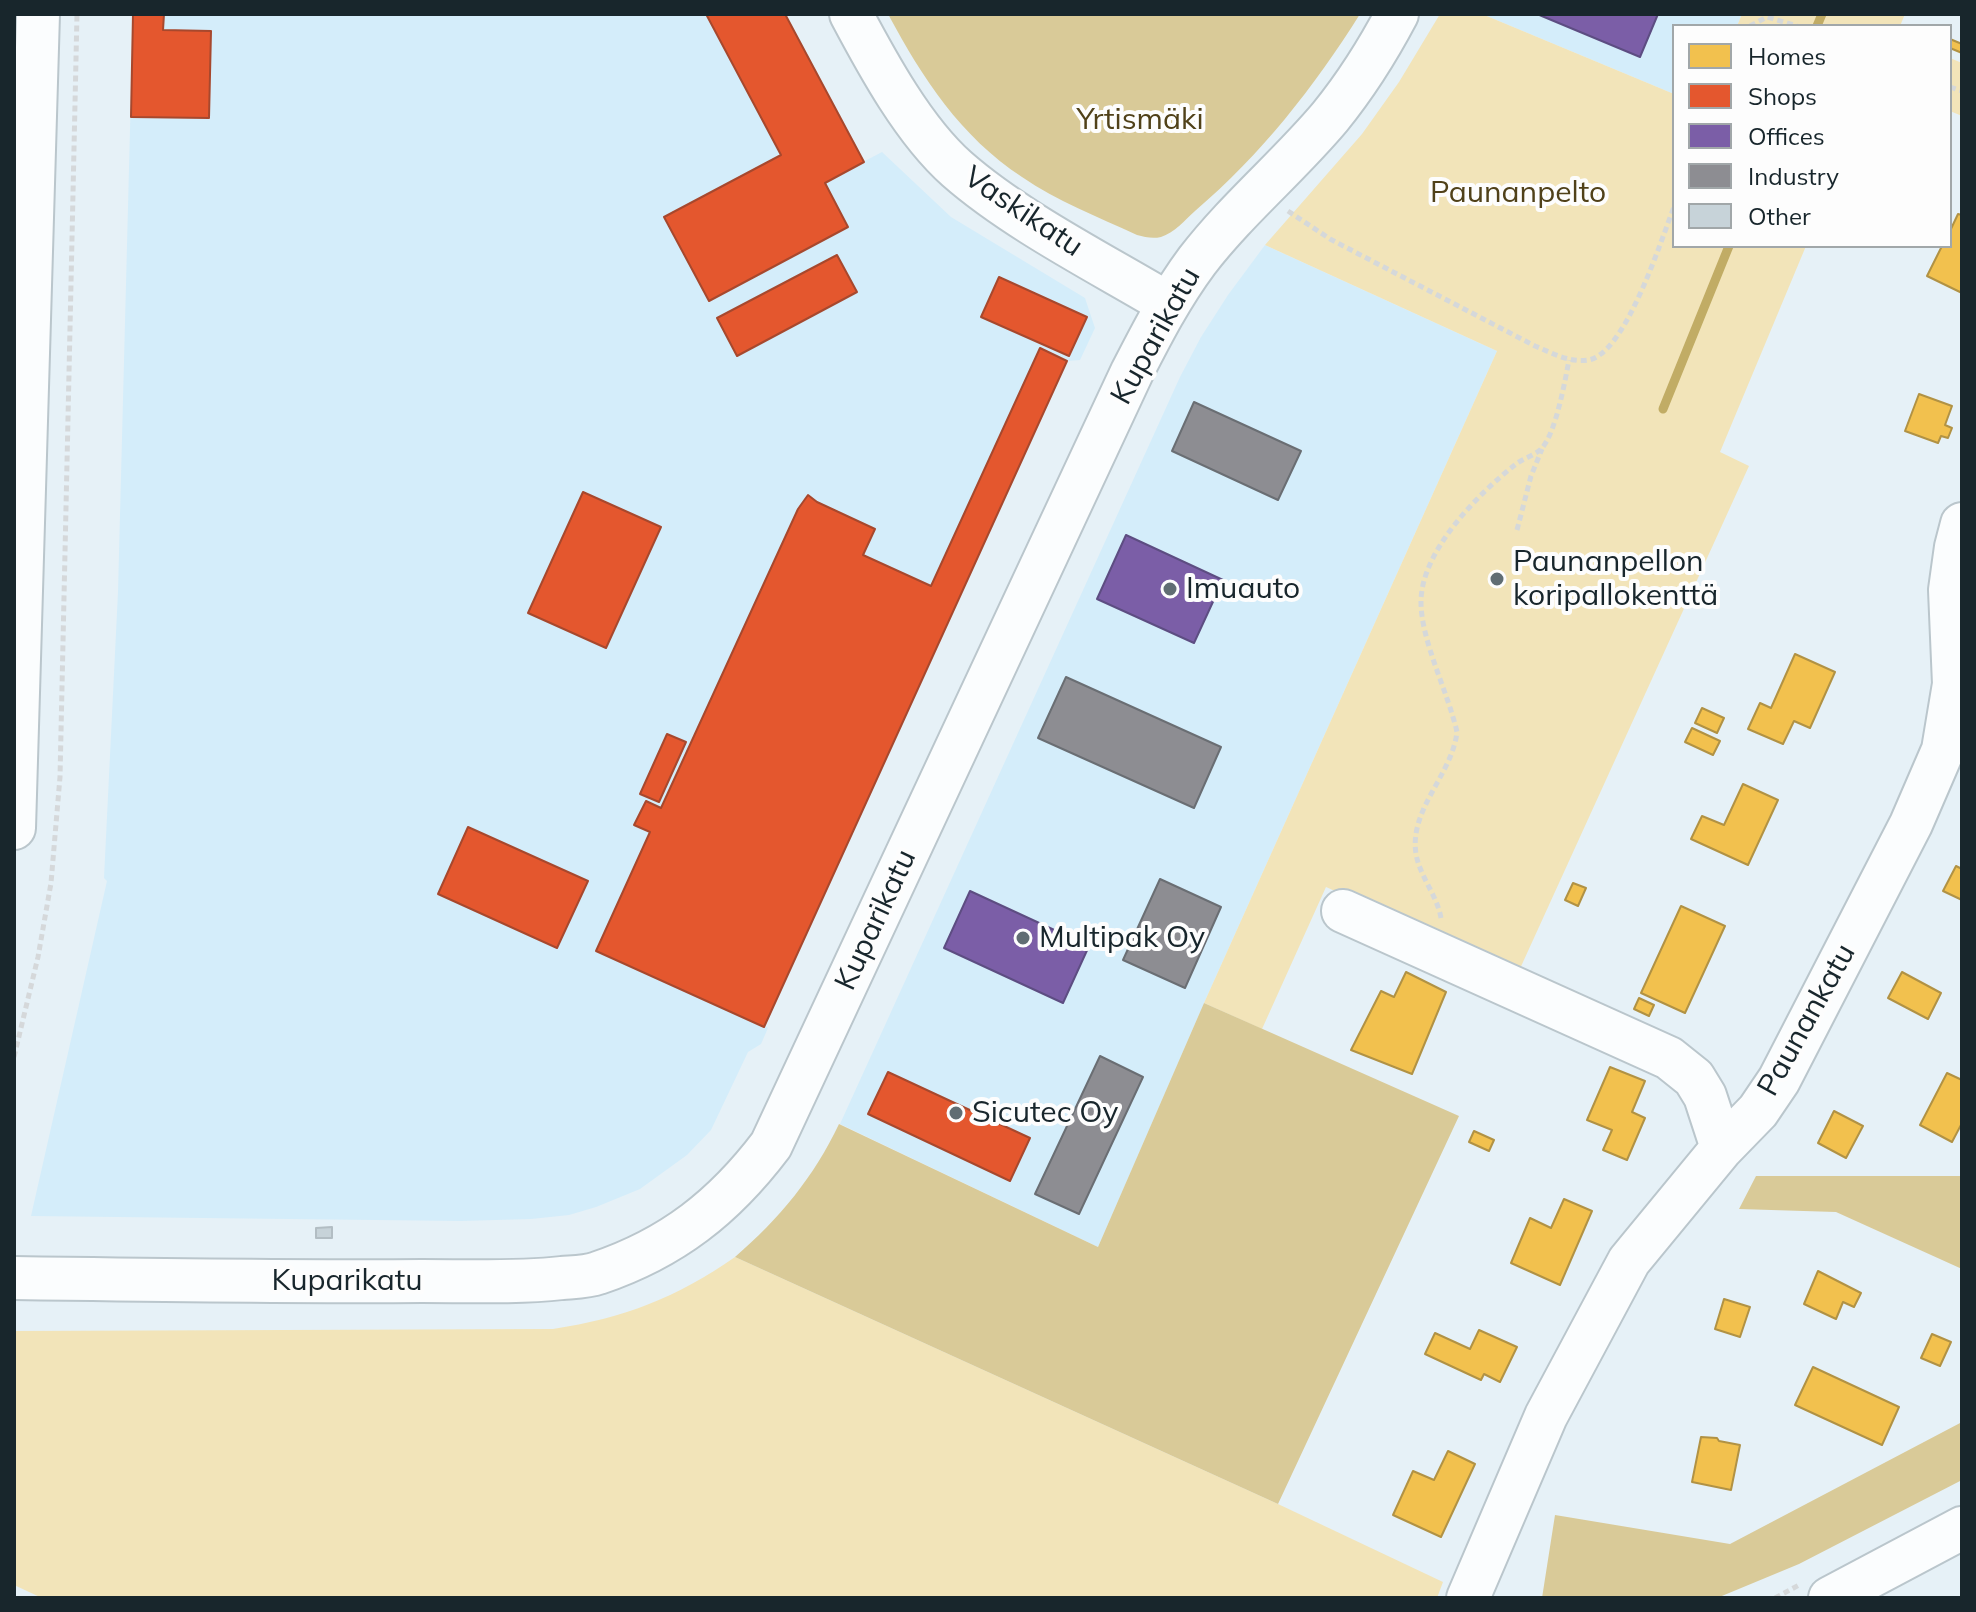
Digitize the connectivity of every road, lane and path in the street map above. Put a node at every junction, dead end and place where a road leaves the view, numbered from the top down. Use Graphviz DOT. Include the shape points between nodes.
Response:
graph roads {
  1 [pos="38,14"];
  2 [pos="77,14"];
  3 [pos="851,14"];
  4 [pos="1397,14"];
  5 [pos="1754,24"];
  6 [pos="1790,24"];
  7 [pos="1258,190"];
  8 [pos="1672,212"];
  9 [pos="1167,303"];
  10 [pos="21,338"];
  11 [pos="1569,360"];
  12 [pos="1542,448"];
  13 [pos="1962,524"];
  14 [pos="1517,530"];
  15 [pos="14,828"];
  16 [pos="1343,911"];
  17 [pos="1440,953"];
  18 [pos="14,1057"];
  19 [pos="1722,1148"];
  20 [pos="14,1278"];
  21 [pos="1962,1528"];
  22 [pos="1468,1598"];
  23 [pos="1830,1598"];
  1 -- 10 [label="street"];
  2 -- 18 [label="path" via="60,777 51,883"];
  3 -- 9 [label="street, Vaskikatu" via="911,116 955,168 1005,206"];
  4 -- 7 [label="street, Kuparikatu" via="1331,115"];
  5 -- 6 [label="path" via="1767,17"];
  7 -- 9 [label="street, Kuparikatu"];
  7 -- 11 [label="path" via="1330,239"];
  8 -- 11 [label="path" via="1618,337 1599,357"];
  9 -- 20 [label="street, Kuparikatu" via="771,1145 718,1205 675,1238 635,1259 594,1275 547,1280"];
  10 -- 15 [label="street" via="24,543"];
  11 -- 12 [label="path" via="1560,407"];
  12 -- 14 [label="path"];
  12 -- 17 [label="path" via="1517,463 1460,520 1434,555 1423,583 1422,618 1457,732 1455,749 1415,838 1421,871 1440,909"];
  13 -- 19 [label="street, Paunankatu" via="1950,590 1954,684 1943,750 1911,824 1779,1080"];
  16 -- 17 [label="street"];
  17 -- 19 [label="street" via="1669,1058 1694,1078 1705,1096"];
  19 -- 22 [label="street, Paunankatu" via="1629,1261 1603,1306 1546,1416"];
  21 -- 23 [label="street"];
}
